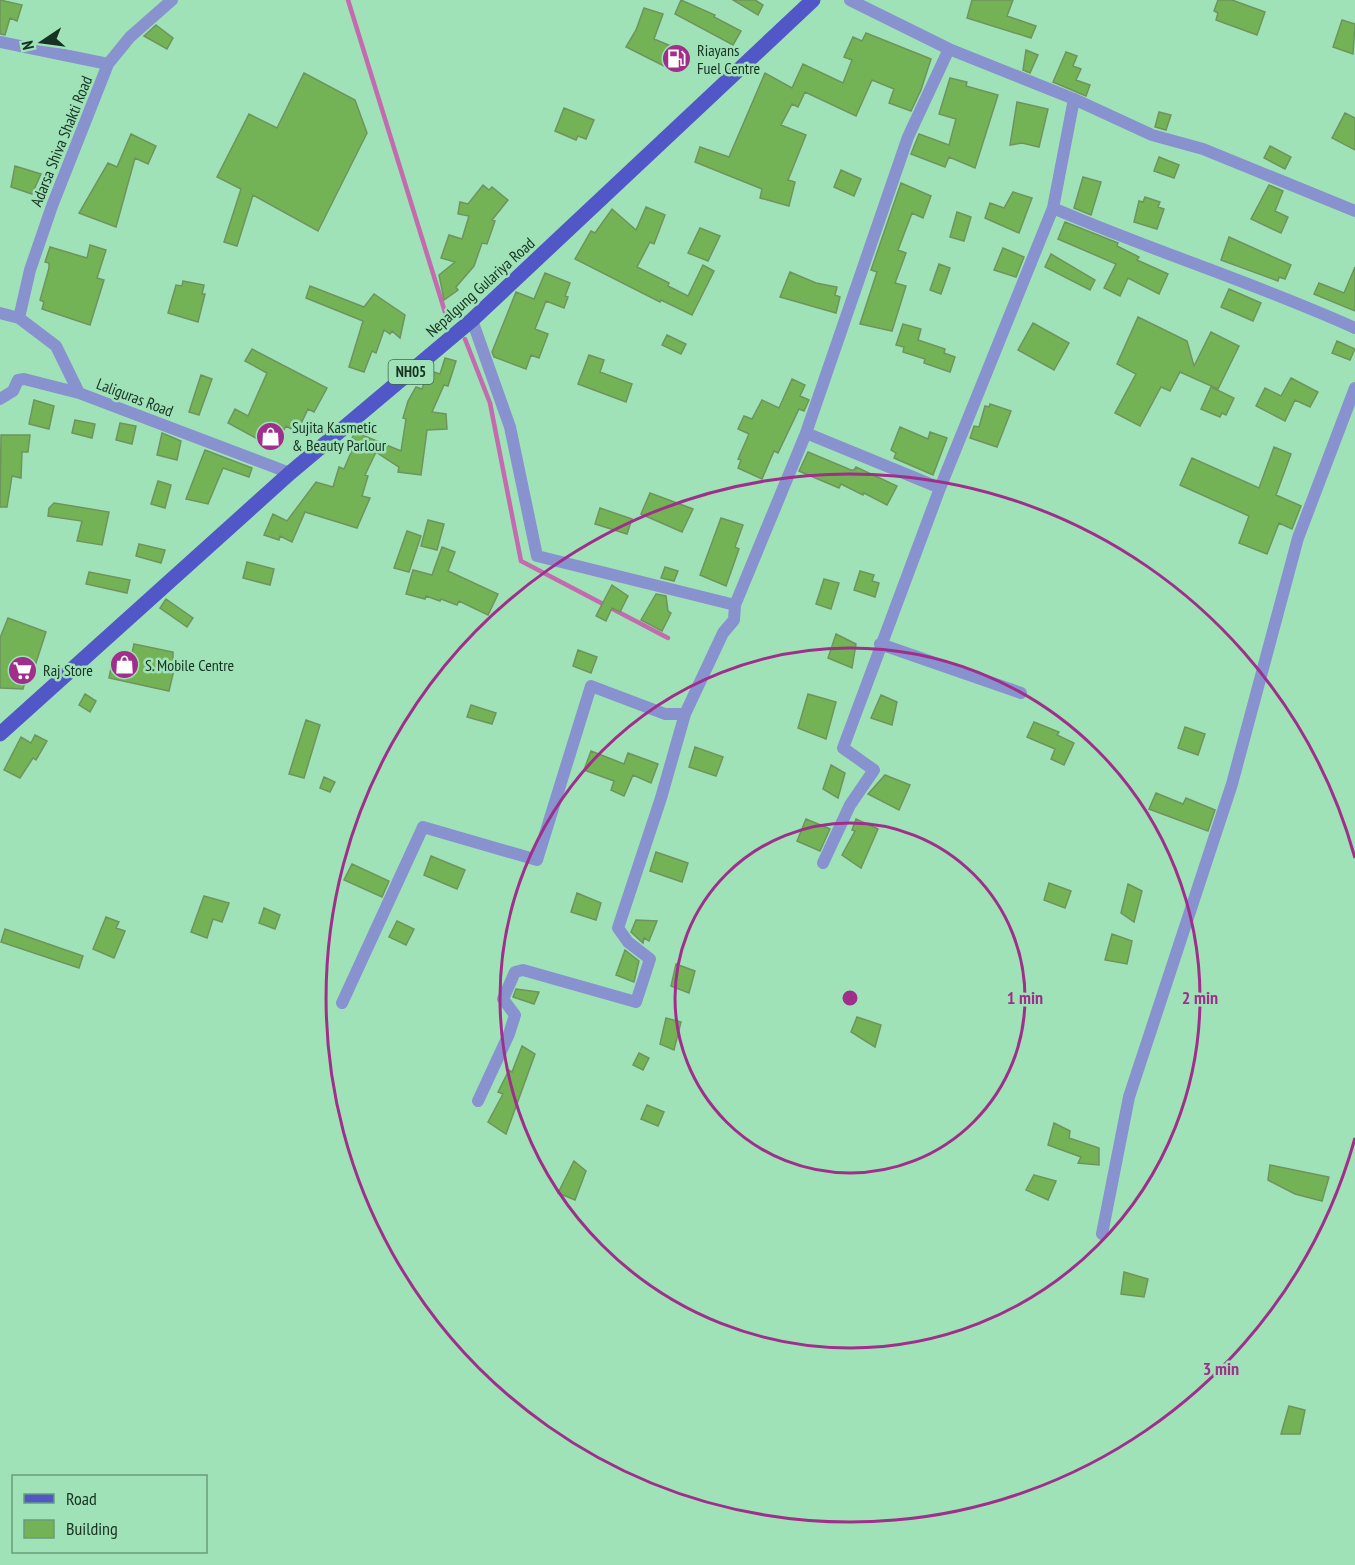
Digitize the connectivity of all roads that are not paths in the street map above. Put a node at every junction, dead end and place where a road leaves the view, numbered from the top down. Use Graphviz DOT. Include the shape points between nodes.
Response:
graph roads {
  1 [pos="172,0"];
  2 [pos="813,0"];
  3 [pos="850,0"];
  4 [pos="0,42"];
  5 [pos="949,49"];
  6 [pos="108,64"];
  7 [pos="1074,99"];
  8 [pos="1053,208"];
  9 [pos="1355,211"];
  10 [pos="0,313"];
  11 [pos="19,318"];
  12 [pos="472,321"];
  13 [pos="1355,328"];
  14 [pos="1355,388"];
  15 [pos="79,393"];
  16 [pos="0,399"];
  17 [pos="806,433"];
  18 [pos="290,473"];
  19 [pos="940,488"];
  20 [pos="735,605"];
  21 [pos="880,644"];
  22 [pos="1021,693"];
  23 [pos="684,714"];
  24 [pos="0,734"];
  25 [pos="823,862"];
  26 [pos="342,1003"];
  27 [pos="478,1101"];
  28 [pos="1102,1234"];
  1 -- 6 [label="street, Adarsa Shiva Shakti Road" via="130,37"];
  2 -- 12 [label="main road, Nepalgung Gulariya Road / NH05"];
  3 -- 5 [label="street"];
  4 -- 6 [label="street"];
  5 -- 7 [label="street"];
  5 -- 17 [label="street" via="908,137"];
  6 -- 11 [label="street, Adarsa Shiva Shakti Road" via="52,206 30,270"];
  7 -- 8 [label="street"];
  7 -- 9 [label="street" via="1152,135 1203,149"];
  8 -- 13 [label="street"];
  8 -- 19 [label="street"];
  10 -- 11 [label="street, Laliguras Road"];
  11 -- 15 [label="street, Laliguras Road" via="56,346"];
  12 -- 18 [label="main road, Nepalgung Gulariya Road / NH05"];
  12 -- 20 [label="street" via="510,427 537,556"];
  14 -- 28 [label="street" via="1298,538 1232,784 1129,1097"];
  15 -- 16 [label="street" via="24,379 18,380 13,391"];
  15 -- 18 [label="street, Laliguras Road"];
  17 -- 19 [label="street"];
  17 -- 20 [label="street"];
  18 -- 24 [label="main road, Nepalgung Gulariya Road / NH05"];
  19 -- 21 [label="street"];
  20 -- 23 [label="street" via="734,620 723,633"];
  21 -- 22 [label="street"];
  21 -- 25 [label="street" via="843,748 874,770 850,805"];
  23 -- 26 [label="street" via="665,714 591,686 537,860 423,827"];
  23 -- 27 [label="street" via="618,928 628,942 650,959 636,1002 523,970 515,972 503,999 515,1015"];
}
